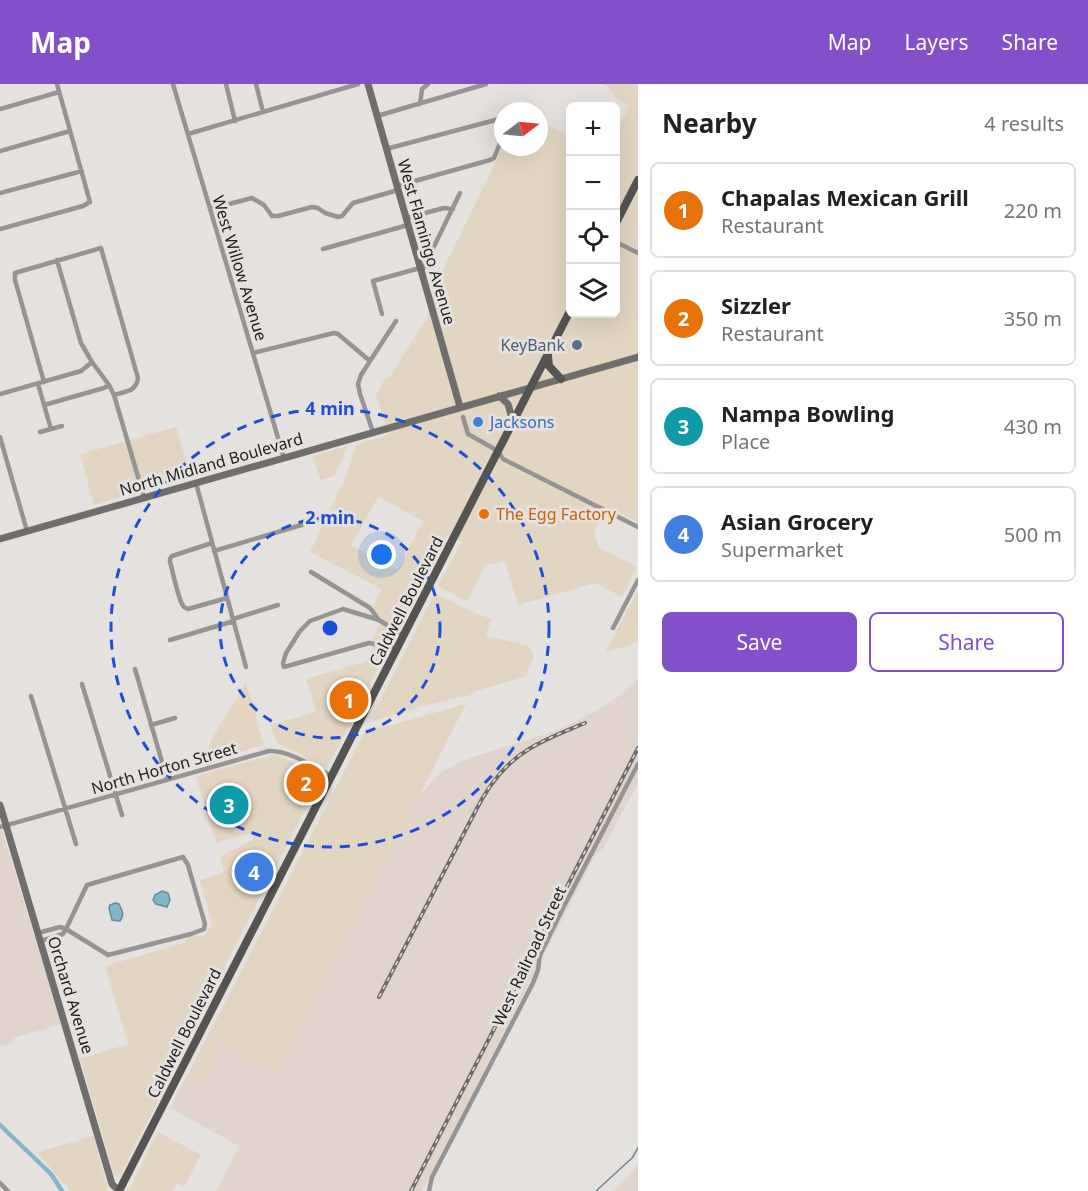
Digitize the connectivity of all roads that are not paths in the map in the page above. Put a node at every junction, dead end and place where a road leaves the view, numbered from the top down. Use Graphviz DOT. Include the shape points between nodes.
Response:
graph roads {
  1 [pos="57,84"];
  2 [pos="173,84"];
  3 [pos="226,84"];
  4 [pos="256,84"];
  5 [pos="358,84"];
  6 [pos="368,84"];
  7 [pos="428,84"];
  8 [pos="486,84"];
  9 [pos="59,92"];
  10 [pos="420,104"];
  11 [pos="0,109"];
  12 [pos="263,112"];
  13 [pos="377,116"];
  14 [pos="494,120"];
  15 [pos="235,121"];
  16 [pos="70,131"];
  17 [pos="188,134"];
  18 [pos="386,149"];
  19 [pos="0,151"];
  20 [pos="495,156"];
  21 [pos="82,171"];
  22 [pos="638,180"];
  23 [pos="398,188"];
  24 [pos="0,193"];
  25 [pos="460,193"];
  26 [pos="210,209"];
  27 [pos="453,209"];
  28 [pos="620,214"];
  29 [pos="407,222"];
  30 [pos="0,229"];
  31 [pos="620,244"];
  32 [pos="323,249"];
  33 [pos="638,253"];
  34 [pos="57,260"];
  35 [pos="421,270"];
  36 [pos="382,314"];
  37 [pos="567,318"];
  38 [pos="396,321"];
  39 [pos="253,353"];
  40 [pos="548,356"];
  41 [pos="638,357"];
  42 [pos="370,361"];
  43 [pos="92,362"];
  44 [pos="561,379"];
  45 [pos="41,383"];
  46 [pos="109,385"];
  47 [pos="532,387"];
  48 [pos="0,394"];
  49 [pos="114,395"];
  50 [pos="499,396"];
  51 [pos="44,405"];
  52 [pos="460,407"];
  53 [pos="463,417"];
  54 [pos="513,422"];
  55 [pos="62,426"];
  56 [pos="51,429"];
  57 [pos="40,432"];
  58 [pos="373,432"];
  59 [pos="0,437"];
  60 [pos="498,451"];
  61 [pos="284,458"];
  62 [pos="196,483"];
  63 [pos="144,497"];
  64 [pos="318,520"];
  65 [pos="638,527"];
  66 [pos="27,531"];
  67 [pos="0,539"];
  68 [pos="212,543"];
  69 [pos="214,551"];
  70 [pos="311,572"];
  71 [pos="638,579"];
  72 [pos="227,598"];
  73 [pos="278,606"];
  74 [pos="233,620"];
  75 [pos="379,620"];
  76 [pos="613,628"];
  77 [pos="403,635"];
  78 [pos="170,640"];
  79 [pos="396,648"];
  80 [pos="246,668"];
  81 [pos="135,669"];
  82 [pos="82,684"];
  83 [pos="31,696"];
  84 [pos="174,718"];
  85 [pos="152,725"];
  86 [pos="638,764"];
  87 [pos="331,776"];
  88 [pos="167,779"];
  89 [pos="115,794"];
  90 [pos="0,805"];
  91 [pos="65,808"];
  92 [pos="122,815"];
  93 [pos="3,826"];
  94 [pos="76,844"];
  95 [pos="66,929"];
  96 [pos="39,933"];
  97 [pos="41,941"];
  98 [pos="0,1183"];
  99 [pos="8,1191"];
  100 [pos="119,1191"];
  101 [pos="429,1191"];
  1 -- 9 [label="street"];
  2 -- 17 [label="street, West Willow Avenue"];
  3 -- 15 [label="street"];
  4 -- 12 [label="street"];
  5 -- 12 [label="street"];
  6 -- 13 [label="street, West Flamingo Avenue"];
  7 -- 10 [label="street" via="422,89"];
  8 -- 10 [label="street"];
  9 -- 11 [label="street"];
  9 -- 16 [label="street"];
  10 -- 13 [label="street"];
  12 -- 15 [label="street"];
  13 -- 18 [label="street, West Flamingo Avenue"];
  14 -- 18 [label="street"];
  15 -- 17 [label="street"];
  16 -- 19 [label="street"];
  16 -- 21 [label="street"];
  17 -- 26 [label="street, West Willow Avenue"];
  18 -- 23 [label="street, West Flamingo Avenue"];
  20 -- 23 [label="street"];
  21 -- 24 [label="street"];
  21 -- 30 [label="street" via="90,202"];
  22 -- 28 [label="main road"];
  23 -- 26 [label="street" via="353,202 338,217 312,207 272,216 252,198"];
  23 -- 29 [label="street, West Flamingo Avenue"];
  25 -- 27 [label="street"];
  26 -- 39 [label="street, West Willow Avenue"];
  27 -- 29 [label="street" via="444,208"];
  27 -- 35 [label="street"];
  29 -- 32 [label="street"];
  29 -- 35 [label="street, West Flamingo Avenue"];
  31 -- 33 [label="street"];
  34 -- 43 [label="street" via="81,343"];
  34 -- 45 [label="street" via="15,273"];
  34 -- 49 [label="street" via="101,248 138,378 132,389"];
  35 -- 36 [label="street" via="373,281"];
  35 -- 52 [label="street, West Flamingo Avenue"];
  37 -- 40 [label="main road, Caldwell Boulevard"];
  38 -- 42 [label="street"];
  39 -- 42 [label="street" via="334,333"];
  39 -- 61 [label="street, West Willow Avenue"];
  40 -- 44 [label="main road" via="549,366"];
  40 -- 47 [label="main road, Caldwell Boulevard"];
  41 -- 44 [label="street, North Midland Boulevard"];
  42 -- 58 [label="street" via="358,384"];
  43 -- 45 [label="street" via="81,370"];
  43 -- 46 [label="street"];
  44 -- 47 [label="street, North Midland Boulevard"];
  45 -- 48 [label="street"];
  45 -- 51 [label="street"];
  46 -- 49 [label="street"];
  46 -- 51 [label="street"];
  47 -- 50 [label="street, North Midland Boulevard"];
  47 -- 54 [label="main road, Caldwell Boulevard"];
  49 -- 63 [label="street"];
  50 -- 52 [label="street, North Midland Boulevard"];
  50 -- 54 [label="street" via="510,407"];
  51 -- 56 [label="street"];
  52 -- 58 [label="street, North Midland Boulevard"];
  53 -- 60 [label="street" via="468,434"];
  54 -- 60 [label="main road, Caldwell Boulevard"];
  55 -- 56 [label="street"];
  56 -- 57 [label="street"];
  58 -- 61 [label="street, North Midland Boulevard"];
  59 -- 66 [label="street"];
  60 -- 65 [label="street" via="503,459"];
  60 -- 77 [label="main road, Caldwell Boulevard"];
  61 -- 62 [label="street, North Midland Boulevard"];
  62 -- 63 [label="street, North Midland Boulevard"];
  62 -- 68 [label="street"];
  63 -- 66 [label="street, North Midland Boulevard"];
  64 -- 69 [label="street"];
  66 -- 67 [label="street, North Midland Boulevard"];
  68 -- 69 [label="street"];
  68 -- 72 [label="street" via="172,556 178,595 188,609"];
  69 -- 72 [label="street"];
  70 -- 75 [label="street" via="370,608"];
  71 -- 76 [label="street"];
  72 -- 74 [label="street"];
  73 -- 74 [label="street"];
  74 -- 78 [label="street"];
  74 -- 80 [label="street"];
  75 -- 77 [label="street"];
  75 -- 79 [label="street" via="343,609 310,621 300,631 283,663 285,667 369,643"];
  77 -- 79 [label="main road, Caldwell Boulevard"];
  79 -- 87 [label="main road, Caldwell Boulevard"];
  81 -- 85 [label="street"];
  82 -- 89 [label="street"];
  83 -- 91 [label="street"];
  84 -- 85 [label="street"];
  85 -- 88 [label="street"];
  86 -- 101 [label="street, West Railroad Street" via="561,910 540,955 533,983 432,1177"];
  87 -- 88 [label="street, North Horton Street" via="272,751"];
  87 -- 100 [label="main road, Caldwell Boulevard"];
  88 -- 89 [label="street, North Horton Street"];
  89 -- 91 [label="street, North Horton Street"];
  89 -- 92 [label="street"];
  90 -- 93 [label="street, Orchard Avenue"];
  91 -- 93 [label="street, North Horton Street"];
  91 -- 94 [label="street"];
  93 -- 96 [label="street, Orchard Avenue"];
  95 -- 95 [label="street" via="87,885 183,857 205,924 204,930 193,934 108,956"];
  95 -- 96 [label="street"];
  95 -- 97 [label="street" via="63,934"];
  96 -- 97 [label="street, Orchard Avenue"];
  97 -- 100 [label="street, Orchard Avenue" via="112,1184"];
  98 -- 99 [label="street"];
}
